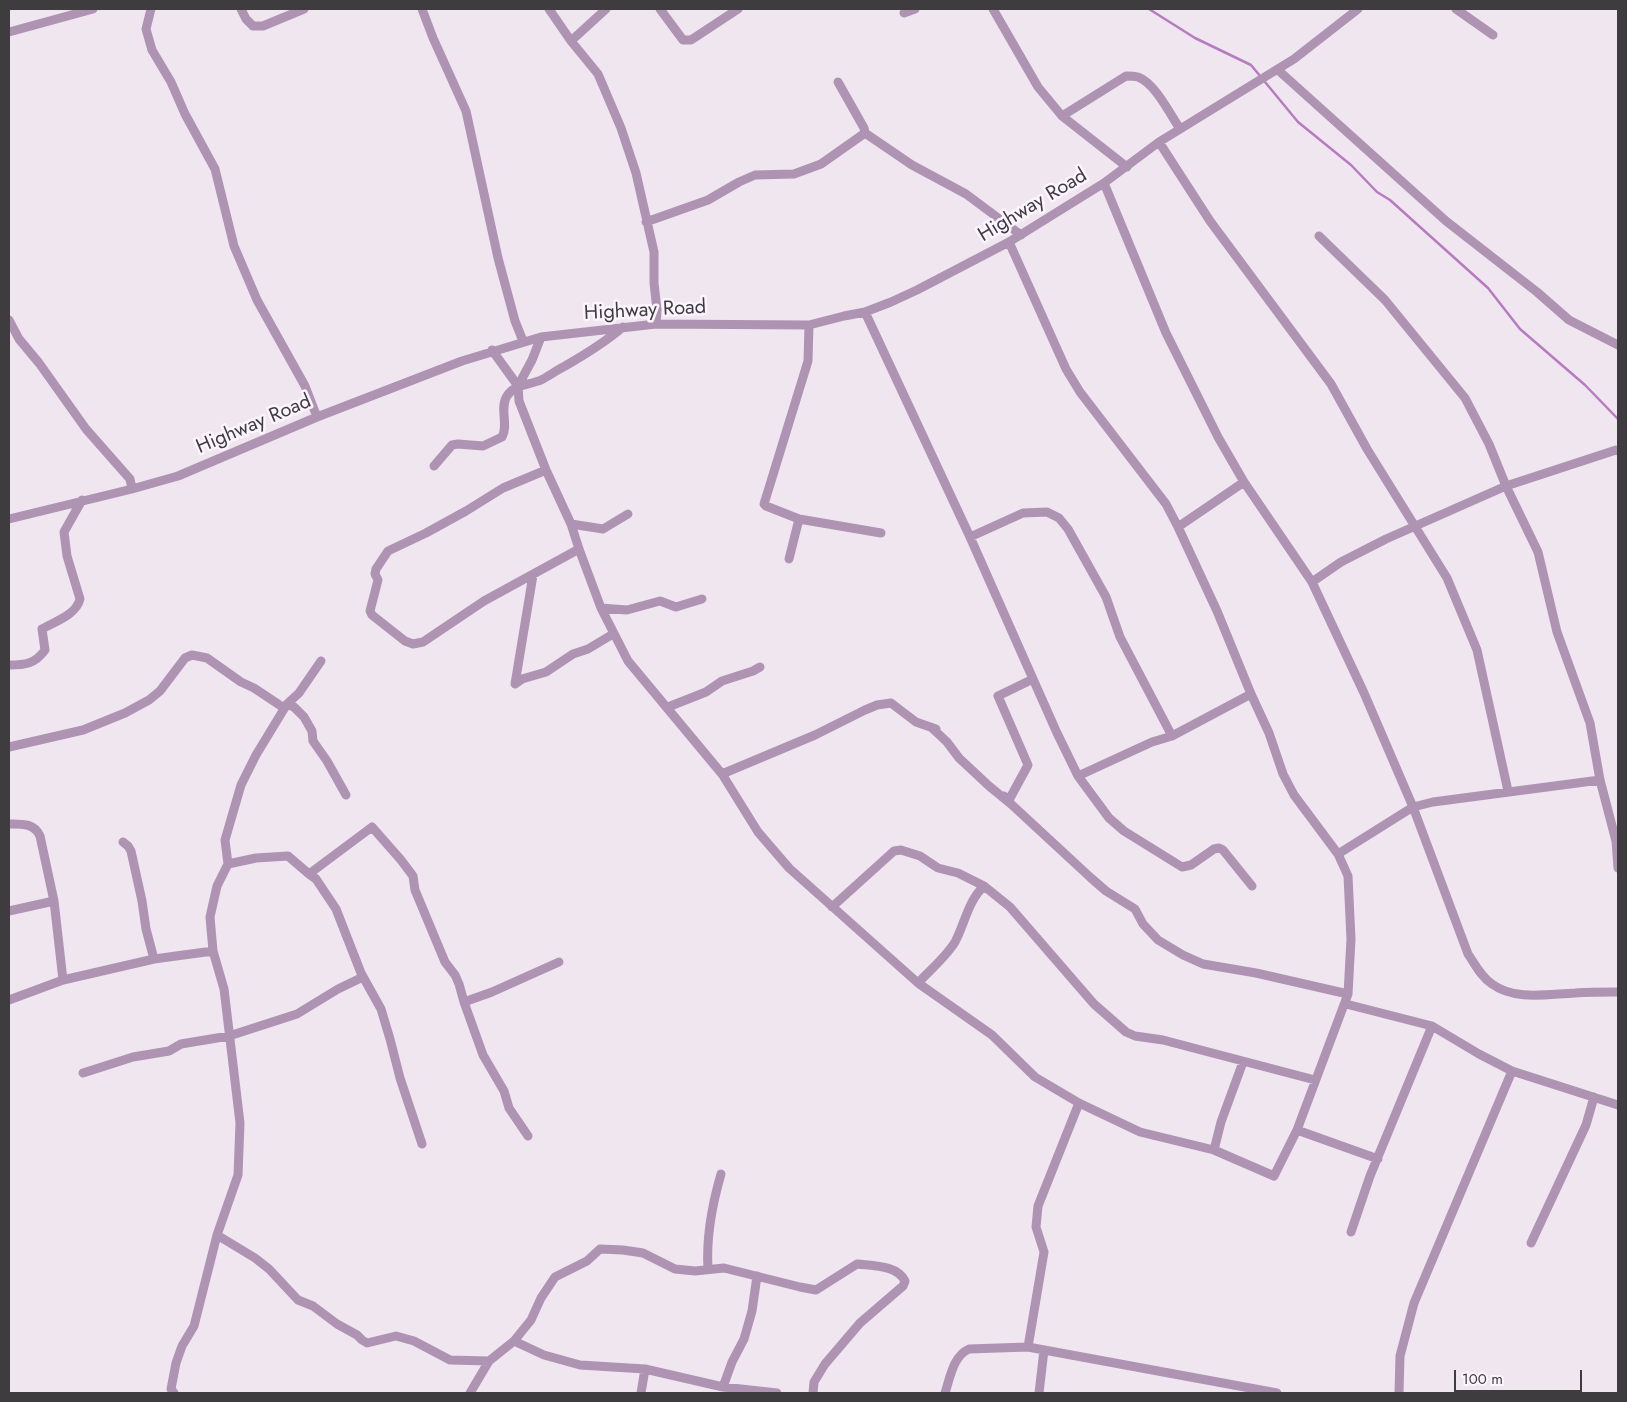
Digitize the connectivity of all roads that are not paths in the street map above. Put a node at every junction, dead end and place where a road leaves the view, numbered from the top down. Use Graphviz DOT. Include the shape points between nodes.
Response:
graph roads {
  1 [pos="93,9"];
  2 [pos="151,9"];
  3 [pos="241,9"];
  4 [pos="304,9"];
  5 [pos="422,9"];
  6 [pos="549,9"];
  7 [pos="606,9"];
  8 [pos="660,9"];
  9 [pos="738,9"];
  10 [pos="914,9"];
  11 [pos="993,9"];
  12 [pos="1358,9"];
  13 [pos="1456,9"];
  14 [pos="904,13"];
  15 [pos="9,32"];
  16 [pos="1493,35"];
  17 [pos="571,42"];
  18 [pos="1277,71"];
  19 [pos="838,82"];
  20 [pos="1062,116"];
  21 [pos="1180,129"];
  22 [pos="865,133"];
  23 [pos="1159,142"];
  24 [pos="1127,167"];
  25 [pos="1104,183"];
  26 [pos="646,222"];
  27 [pos="1021,234"];
  28 [pos="1319,236"];
  29 [pos="1008,242"];
  30 [pos="865,312"];
  31 [pos="9,320"];
  32 [pos="656,324"];
  33 [pos="809,325"];
  34 [pos="623,327"];
  35 [pos="542,337"];
  36 [pos="523,341"];
  37 [pos="1618,345"];
  38 [pos="492,350"];
  39 [pos="518,386"];
  40 [pos="317,417"];
  41 [pos="1618,451"];
  42 [pos="434,466"];
  43 [pos="546,470"];
  44 [pos="1244,482"];
  45 [pos="1506,486"];
  46 [pos="132,489"];
  47 [pos="82,500"];
  48 [pos="628,514"];
  49 [pos="9,519"];
  50 [pos="800,519"];
  51 [pos="572,524"];
  52 [pos="1178,526"];
  53 [pos="1415,527"];
  54 [pos="880,533"];
  55 [pos="970,537"];
  56 [pos="579,549"];
  57 [pos="789,559"];
  58 [pos="533,575"];
  59 [pos="1312,582"];
  60 [pos="702,599"];
  61 [pos="601,608"];
  62 [pos="613,634"];
  63 [pos="321,661"];
  64 [pos="9,665"];
  65 [pos="760,667"];
  66 [pos="1033,679"];
  67 [pos="1251,694"];
  68 [pos="286,706"];
  69 [pos="668,707"];
  70 [pos="931,727"];
  71 [pos="1172,736"];
  72 [pos="9,747"];
  73 [pos="722,774"];
  74 [pos="1078,776"];
  75 [pos="1600,780"];
  76 [pos="1508,791"];
  77 [pos="346,795"];
  78 [pos="1413,807"];
  79 [pos="9,824"];
  80 [pos="123,842"];
  81 [pos="1338,854"];
  82 [pos="228,864"];
  83 [pos="1618,868"];
  84 [pos="309,874"];
  85 [pos="984,886"];
  86 [pos="1252,886"];
  87 [pos="54,901"];
  88 [pos="832,907"];
  89 [pos="9,911"];
  90 [pos="213,951"];
  91 [pos="154,959"];
  92 [pos="560,962"];
  93 [pos="363,977"];
  94 [pos="63,980"];
  95 [pos="918,983"];
  96 [pos="1618,992"];
  97 [pos="1348,994"];
  98 [pos="9,1000"];
  99 [pos="464,1002"];
  100 [pos="1346,1004"];
  101 [pos="1432,1026"];
  102 [pos="230,1036"];
  103 [pos="1244,1062"];
  104 [pos="1512,1071"];
  105 [pos="83,1073"];
  106 [pos="1315,1080"];
  107 [pos="1594,1097"];
  108 [pos="1079,1104"];
  109 [pos="1618,1105"];
  110 [pos="1297,1130"];
  111 [pos="528,1136"];
  112 [pos="422,1144"];
  113 [pos="1214,1150"];
  114 [pos="1378,1159"];
  115 [pos="721,1174"];
  116 [pos="1351,1232"];
  117 [pos="217,1235"];
  118 [pos="1531,1244"];
  119 [pos="708,1269"];
  120 [pos="757,1276"];
  121 [pos="514,1341"];
  122 [pos="1028,1347"];
  123 [pos="1044,1350"];
  124 [pos="489,1361"];
  125 [pos="645,1369"];
  126 [pos="724,1387"];
  127 [pos="174,1393"];
  128 [pos="470,1393"];
  129 [pos="642,1393"];
  130 [pos="777,1393"];
  131 [pos="813,1393"];
  132 [pos="944,1393"];
  133 [pos="1040,1393"];
  134 [pos="1277,1393"];
  135 [pos="1398,1393"];
  1 -- 15 [label="street"];
  2 -- 40 [label="street" via="146,29 152,50 214,168 234,246 257,300 305,386"];
  3 -- 4 [label="street" via="253,26 263,26"];
  5 -- 36 [label="street" via="466,111 498,258"];
  6 -- 17 [label="street"];
  7 -- 17 [label="street"];
  8 -- 9 [label="street" via="683,40 697,37"];
  10 -- 14 [label="street"];
  11 -- 20 [label="street" via="1038,87"];
  12 -- 18 [label="street, Highway Road"];
  13 -- 16 [label="street"];
  17 -- 26 [label="street" via="598,74 621,128 636,173"];
  18 -- 21 [label="street, Highway Road"];
  18 -- 37 [label="street" via="1446,221 1570,320"];
  19 -- 22 [label="street"];
  20 -- 21 [label="street" via="1126,76 1137,77 1148,82"];
  20 -- 24 [label="street"];
  21 -- 23 [label="street, Highway Road"];
  22 -- 26 [label="street" via="821,164 794,174 755,175 708,200"];
  22 -- 27 [label="street" via="912,165 966,194"];
  23 -- 24 [label="street, Highway Road"];
  23 -- 53 [label="street" via="1210,220 1331,384"];
  24 -- 25 [label="street, Highway Road"];
  25 -- 27 [label="street, Highway Road"];
  25 -- 44 [label="street" via="1166,333"];
  26 -- 32 [label="street" via="654,252"];
  27 -- 29 [label="street, Highway Road"];
  28 -- 45 [label="street" via="1385,300 1465,398"];
  29 -- 30 [label="street, Highway Road" via="917,290"];
  29 -- 52 [label="street" via="1066,370 1166,504"];
  30 -- 33 [label="street, Highway Road"];
  30 -- 55 [label="street"];
  31 -- 46 [label="street" via="86,428 130,479"];
  32 -- 33 [label="street, Highway Road"];
  32 -- 34 [label="street, Highway Road"];
  33 -- 50 [label="street" via="808,361 764,501 766,506"];
  34 -- 35 [label="street, Highway Road"];
  34 -- 39 [label="street" via="604,343 541,380"];
  35 -- 36 [label="street, Highway Road"];
  35 -- 39 [label="street"];
  36 -- 38 [label="street, Highway Road"];
  38 -- 39 [label="street"];
  38 -- 40 [label="street, Highway Road"];
  39 -- 42 [label="street" via="505,400 502,437 483,446 452,445"];
  39 -- 43 [label="street" via="519,401"];
  40 -- 46 [label="street, Highway Road" via="186,472"];
  41 -- 45 [label="street"];
  43 -- 51 [label="street"];
  43 -- 58 [label="street" via="503,488 388,551 376,569 378,580 370,611 374,618 405,641 413,644 423,642 484,601"];
  44 -- 52 [label="street"];
  44 -- 59 [label="street"];
  45 -- 53 [label="street"];
  45 -- 75 [label="street" via="1538,552 1557,632 1590,723"];
  46 -- 47 [label="street, Highway Road"];
  47 -- 49 [label="street, Highway Road"];
  47 -- 64 [label="street" via="64,532 67,556 80,599 78,606 74,612 42,629 45,650 39,658 28,665"];
  48 -- 51 [label="street" via="603,529"];
  50 -- 54 [label="street"];
  50 -- 57 [label="street"];
  51 -- 56 [label="street"];
  52 -- 67 [label="street"];
  53 -- 59 [label="street" via="1341,562"];
  53 -- 76 [label="street" via="1447,578 1477,650"];
  55 -- 66 [label="street"];
  55 -- 71 [label="street" via="1022,513 1047,512 1059,518 1106,596 1120,637"];
  56 -- 58 [label="street"];
  56 -- 61 [label="street"];
  58 -- 62 [label="street" via="515,684 546,672"];
  59 -- 78 [label="street"];
  60 -- 61 [label="street" via="676,607 660,601 627,610"];
  61 -- 62 [label="street"];
  62 -- 69 [label="street" via="628,661"];
  63 -- 68 [label="street"];
  65 -- 69 [label="street"];
  66 -- 70 [label="street" via="998,696 1028,765 1009,800 938,729"];
  66 -- 74 [label="street"];
  67 -- 71 [label="street"];
  67 -- 81 [label="street" via="1269,733 1282,774"];
  68 -- 72 [label="street" via="241,682 207,658 192,655 180,664 160,691 125,713 83,730"];
  68 -- 77 [label="street" via="294,707 304,717 312,731 313,741"];
  68 -- 82 [label="street" via="241,785 225,840"];
  69 -- 73 [label="street"];
  70 -- 73 [label="street" via="916,722 891,703 877,705"];
  70 -- 97 [label="street" via="959,758 1091,878 1135,909 1143,924 1158,940 1203,964"];
  71 -- 74 [label="street"];
  73 -- 88 [label="street" via="758,832 789,868"];
  74 -- 86 [label="street" via="1110,818 1145,845 1182,867 1191,866 1219,848"];
  75 -- 76 [label="street"];
  75 -- 83 [label="street" via="1616,841"];
  76 -- 78 [label="street"];
  78 -- 81 [label="street"];
  78 -- 96 [label="street" via="1468,954 1490,983 1512,994 1529,996"];
  79 -- 87 [label="street" via="30,825 37,830"];
  80 -- 91 [label="street" via="131,852"];
  81 -- 97 [label="street" via="1348,876 1351,939"];
  82 -- 84 [label="street" via="288,856"];
  82 -- 90 [label="street" via="217,886 210,918"];
  84 -- 93 [label="street" via="336,909"];
  84 -- 99 [label="street" via="372,827 413,876 415,890 445,962 459,984"];
  85 -- 88 [label="street" via="901,850 894,851"];
  85 -- 95 [label="street" via="975,894 954,942"];
  85 -- 103 [label="street" via="1010,907 1094,1004 1126,1032"];
  87 -- 89 [label="street"];
  87 -- 94 [label="street"];
  88 -- 95 [label="street"];
  90 -- 91 [label="street"];
  90 -- 102 [label="street" via="224,989"];
  91 -- 94 [label="street"];
  92 -- 99 [label="street"];
  93 -- 102 [label="street" via="297,1014"];
  93 -- 112 [label="street" via="380,1009"];
  94 -- 98 [label="street"];
  95 -- 108 [label="street" via="992,1035 1035,1077"];
  97 -- 100 [label="street"];
  99 -- 111 [label="street" via="483,1055 504,1091 509,1108"];
  100 -- 101 [label="street"];
  100 -- 106 [label="street"];
  101 -- 104 [label="street"];
  101 -- 114 [label="street"];
  102 -- 105 [label="street" via="181,1044 169,1052 132,1057"];
  102 -- 117 [label="street" via="240,1123 238,1175"];
  103 -- 106 [label="street"];
  103 -- 113 [label="street"];
  104 -- 107 [label="street"];
  104 -- 135 [label="street" via="1414,1303 1400,1356"];
  106 -- 110 [label="street"];
  107 -- 109 [label="street"];
  107 -- 118 [label="street" via="1586,1125"];
  108 -- 113 [label="street" via="1140,1132"];
  108 -- 122 [label="street" via="1038,1206 1036,1227 1044,1252"];
  110 -- 113 [label="street" via="1274,1176"];
  110 -- 114 [label="street"];
  114 -- 116 [label="street"];
  115 -- 119 [label="street" via="712,1207"];
  117 -- 124 [label="street" via="269,1269 298,1300 313,1306 362,1340 367,1342 396,1336 414,1341 450,1360"];
  117 -- 127 [label="street" via="194,1326 176,1363 171,1389"];
  119 -- 120 [label="street" via="724,1268"];
  119 -- 121 [label="street" via="675,1269 643,1253 600,1249 588,1261 555,1277 531,1320"];
  120 -- 126 [label="street" via="744,1340"];
  120 -- 131 [label="street" via="816,1290 857,1264 895,1270 905,1280 899,1291 860,1323 825,1364 814,1382"];
  121 -- 124 [label="street"];
  121 -- 125 [label="street" via="544,1355 580,1365"];
  122 -- 123 [label="street"];
  122 -- 132 [label="street" via="962,1352"];
  123 -- 133 [label="street"];
  123 -- 134 [label="street"];
  124 -- 128 [label="street"];
  125 -- 126 [label="street"];
  125 -- 129 [label="street"];
  126 -- 130 [label="street"];
}
